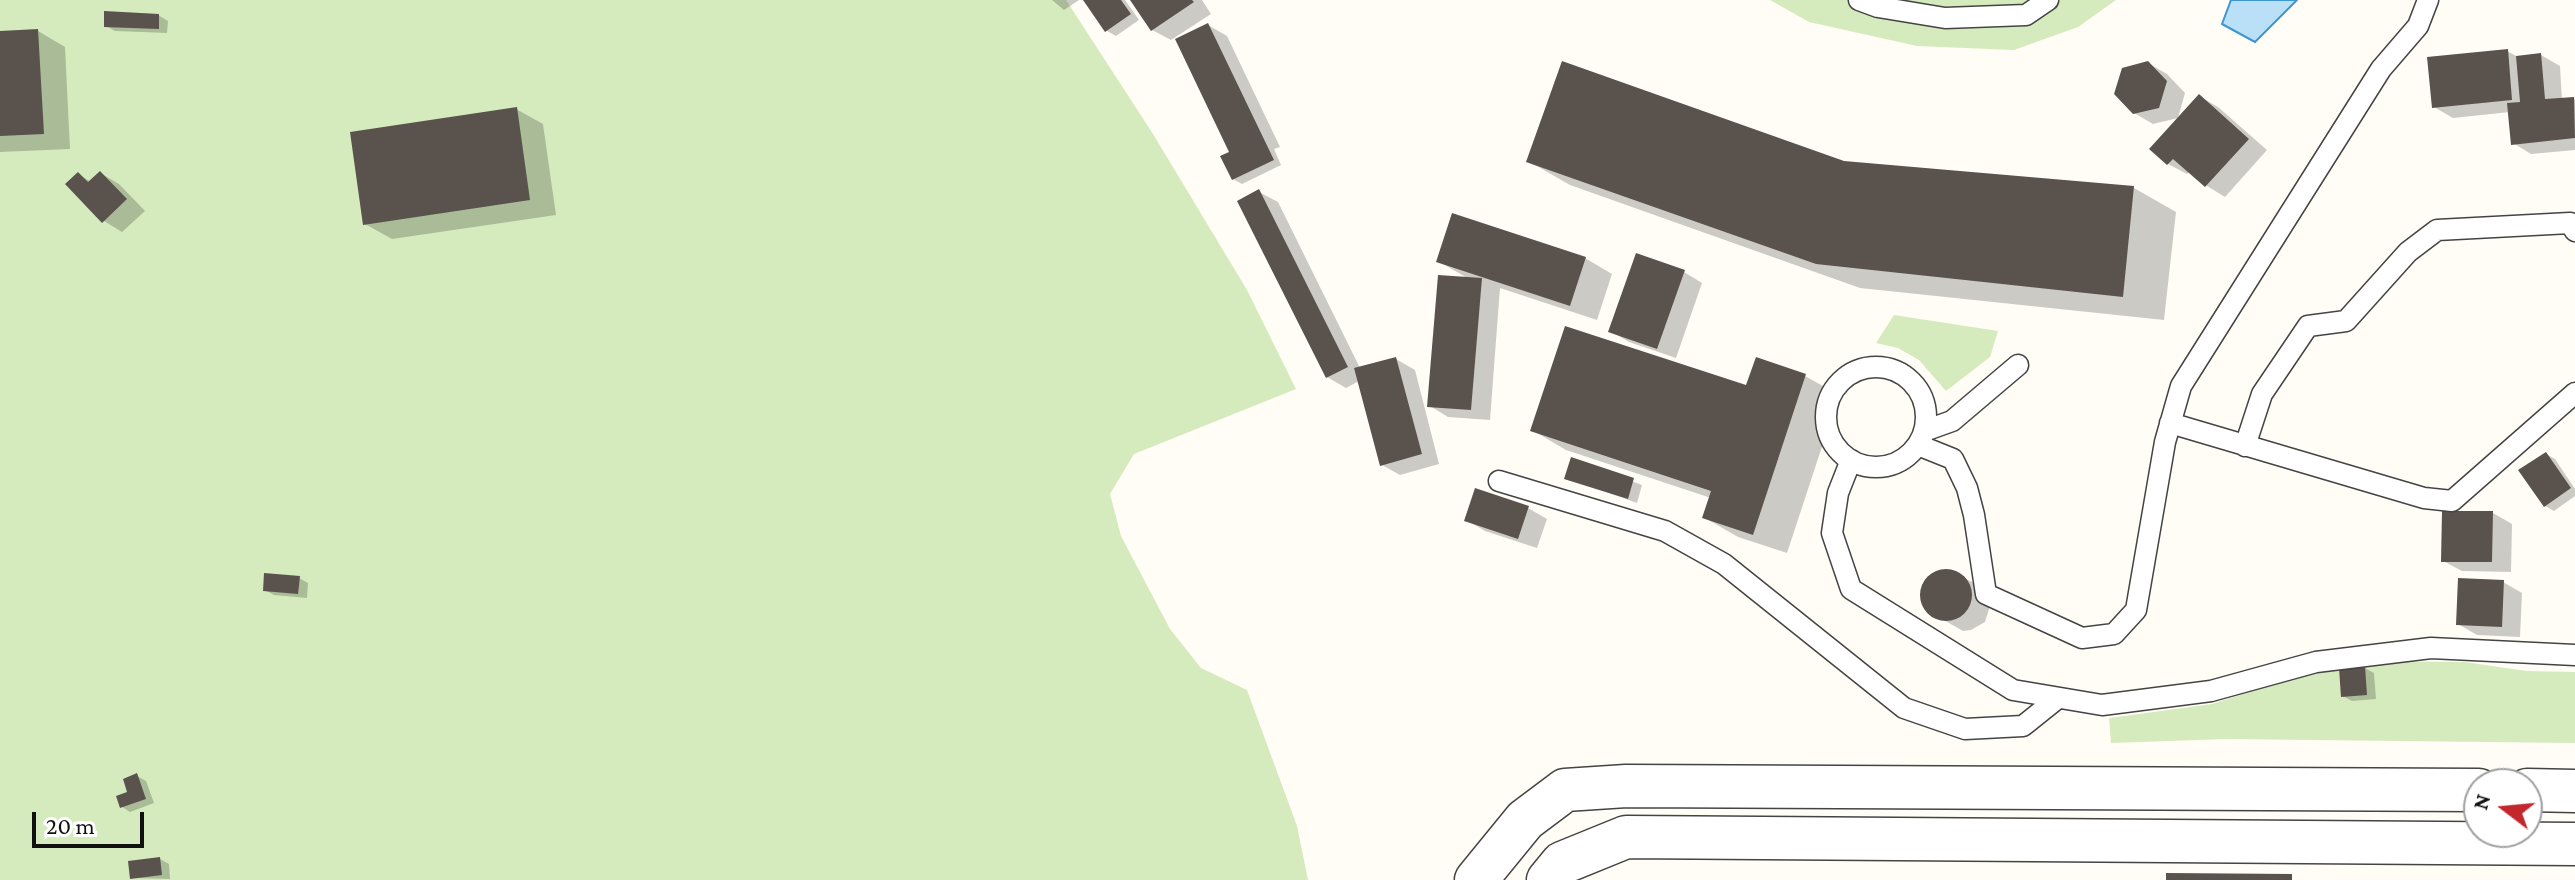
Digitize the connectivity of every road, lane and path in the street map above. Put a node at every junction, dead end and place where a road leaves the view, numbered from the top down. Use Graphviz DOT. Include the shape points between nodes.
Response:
graph roads {
  1 [pos="1859,0"];
  2 [pos="2048,0"];
  3 [pos="2428,0"];
  4 [pos="2575,231"];
  5 [pos="2018,365"];
  6 [pos="2575,393"];
  7 [pos="2170,423"];
  8 [pos="1921,438"];
  9 [pos="2245,446"];
  10 [pos="1851,460"];
  11 [pos="1499,481"];
  12 [pos="2575,655"];
  13 [pos="2058,698"];
  14 [pos="1982,788"];
  15 [pos="2463,790"];
  16 [pos="2543,790"];
  17 [pos="2575,791"];
  18 [pos="1981,839"];
  19 [pos="2575,844"];
  20 [pos="1476,880"];
  21 [pos="1548,880"];
  1 -- 2 [label="lane" via="1945,18 2026,15"];
  3 -- 7 [label="lane" via="2418,26 2381,69 2181,386"];
  4 -- 9 [label="lane" via="2570,223 2437,230 2408,252 2346,321 2308,326 2262,394"];
  5 -- 8 [label="lane" via="1952,421"];
  6 -- 9 [label="lane" via="2452,501 2424,498"];
  7 -- 8 [label="lane" via="2136,610 2114,634 2082,638 1986,594 1967,488 1953,459"];
  7 -- 9 [label="lane"];
  8 -- 10 [label="lane" via="1906,458 1884,467"];
  8 -- 10 [label="lane" via="1924,403 1916,387 1891,369 1858,370 1840,382 1826,417 1833,445"];
  10 -- 13 [label="lane" via="1838,493 1832,533 1851,589 2013,690"];
  11 -- 13 [label="lane" via="1665,531 1724,564 1904,708 1965,729 2023,726"];
  12 -- 13 [label="lane" via="2431,648 2316,662 2211,691 2102,705"];
  14 -- 15 [label="street"];
  14 -- 18 [label="street"];
  14 -- 20 [label="street" via="1565,790 1525,820"];
  16 -- 17 [label="street"];
  18 -- 19 [label="street"];
  18 -- 21 [label="street" via="1626,837 1562,863"];
}
